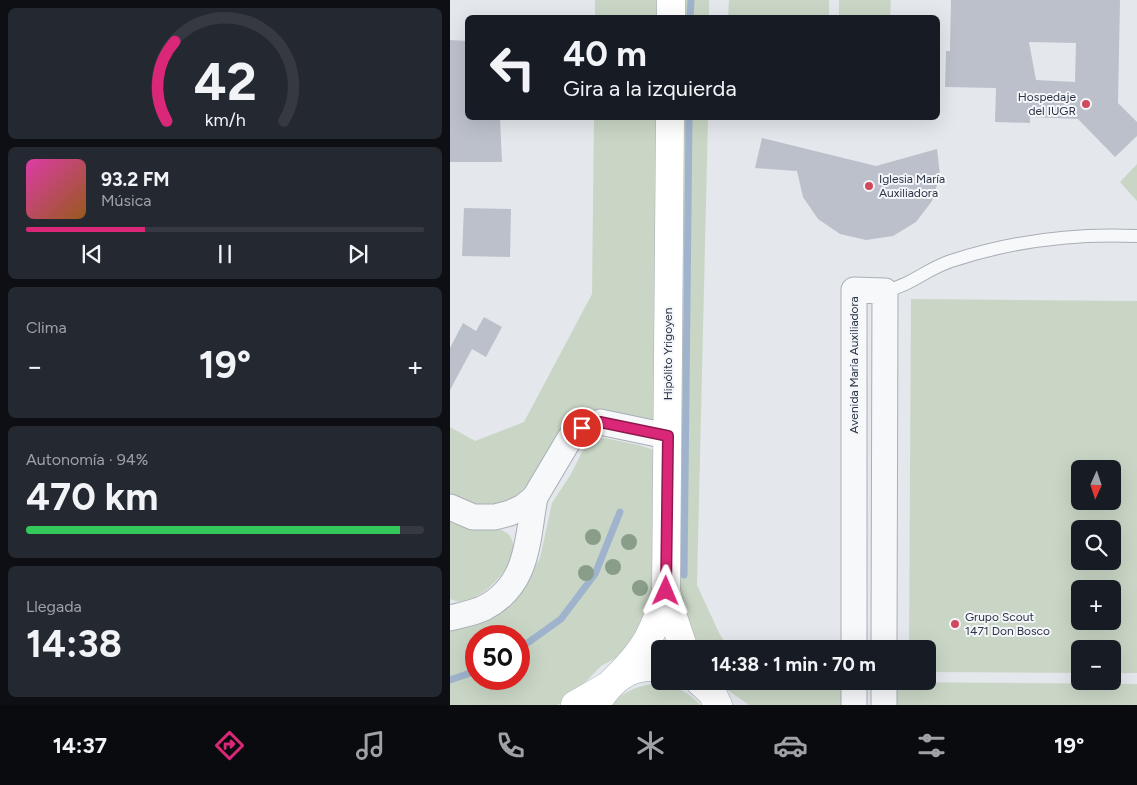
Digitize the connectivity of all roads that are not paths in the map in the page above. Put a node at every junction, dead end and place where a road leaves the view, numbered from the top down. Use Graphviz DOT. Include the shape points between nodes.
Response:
graph roads {
  1 [pos="671,0"];
  2 [pos="671,15"];
  3 [pos="670,120"];
  4 [pos="1137,236"];
  5 [pos="885,291"];
  6 [pos="668,436"];
  7 [pos="535,497"];
  8 [pos="450,507"];
  9 [pos="495,517"];
  10 [pos="527,552"];
  11 [pos="666,591"];
  12 [pos="455,613"];
  13 [pos="681,640"];
  14 [pos="854,640"];
  15 [pos="884,640"];
  16 [pos="651,667"];
  17 [pos="854,690"];
  18 [pos="884,690"];
  19 [pos="606,691"];
  20 [pos="575,705"];
  21 [pos="854,705"];
  22 [pos="884,705"];
  1 -- 2 [label="main road"];
  3 -- 6 [label="main road, Hipólito Yrigoyen"];
  4 -- 5 [label="lane" via="1061,236 999,247 949,262"];
  5 -- 14 [label="street, Avenida María Auxiliadora" via="854,290"];
  5 -- 15 [label="street"];
  6 -- 7 [label="street" via="600,422 582,428 570,438"];
  6 -- 11 [label="main road, Hipólito Yrigoyen"];
  7 -- 9 [label="street" via="510,513"];
  7 -- 10 [label="street"];
  8 -- 9 [label="street" via="473,517"];
  9 -- 10 [label="street" via="511,523 522,536"];
  10 -- 12 [label="street" via="516,577 502,596 483,608"];
  11 -- 13 [label="main road, Hipólito Yrigoyen"];
  11 -- 19 [label="main road, Hipólito Yrigoyen" via="649,641"];
  16 -- 19 [label="main road" via="636,669"];
  17 -- 21 [label="street"];
  18 -- 22 [label="street"];
  19 -- 20 [label="main road"];
}
